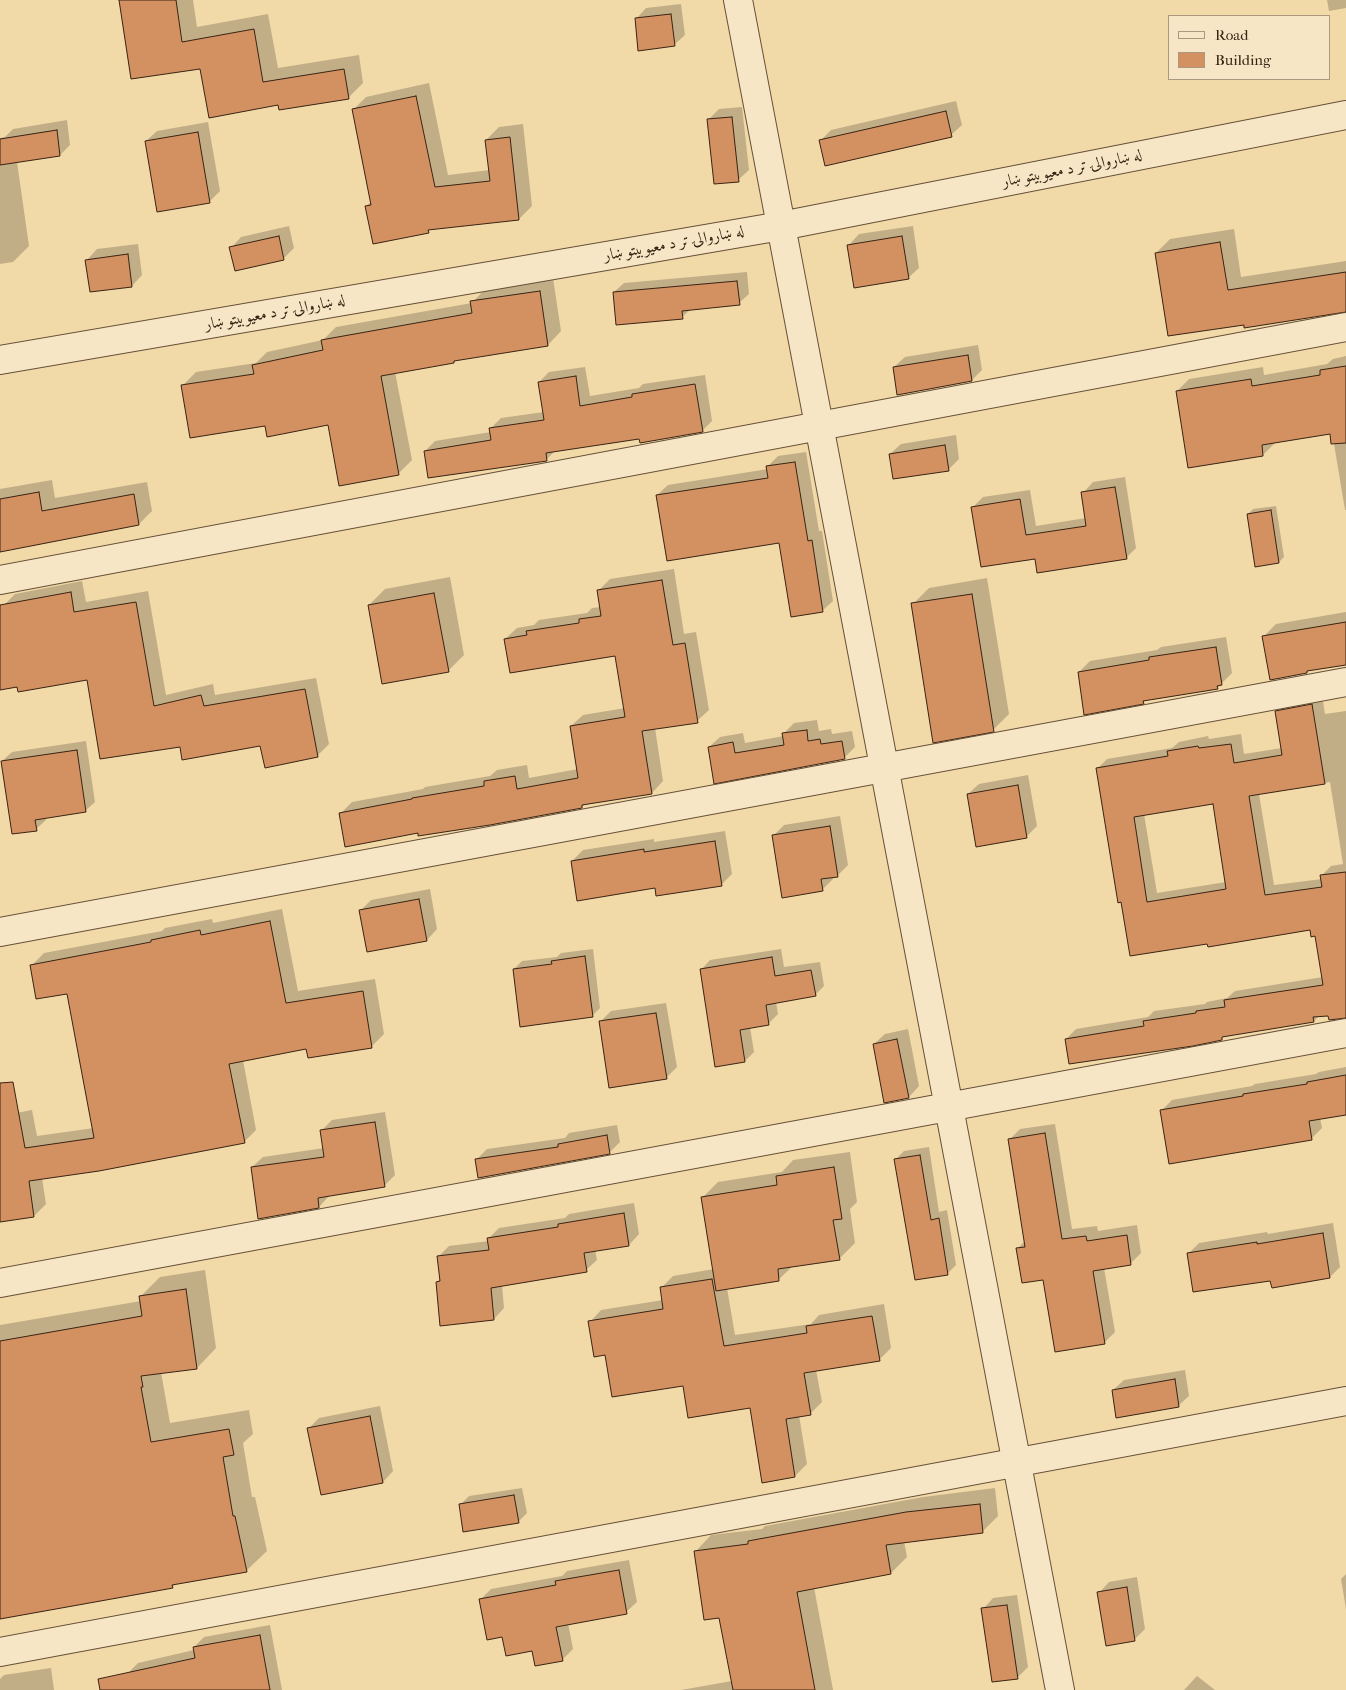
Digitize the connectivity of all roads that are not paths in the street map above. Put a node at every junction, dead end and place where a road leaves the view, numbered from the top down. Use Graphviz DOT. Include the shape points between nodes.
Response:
graph roads {
  1 [pos="738,0"];
  2 [pos="1346,115"];
  3 [pos="781,226"];
  4 [pos="1346,327"];
  5 [pos="0,360"];
  6 [pos="819,426"];
  7 [pos="0,580"];
  8 [pos="1346,682"];
  9 [pos="884,768"];
  10 [pos="0,932"];
  11 [pos="1346,1033"];
  12 [pos="949,1107"];
  13 [pos="0,1284"];
  14 [pos="1346,1401"];
  15 [pos="1017,1463"];
  16 [pos="0,1652"];
  17 [pos="1060,1690"];
  1 -- 3 [label="street"];
  2 -- 3 [label="street, له ښاروالۍ تر د معیوبیتو ښار"];
  3 -- 5 [label="street, له ښاروالۍ تر د معیوبیتو ښار"];
  3 -- 6 [label="street"];
  4 -- 6 [label="street"];
  6 -- 7 [label="street"];
  6 -- 9 [label="street"];
  8 -- 9 [label="street"];
  9 -- 10 [label="street"];
  9 -- 12 [label="street"];
  11 -- 12 [label="street"];
  12 -- 13 [label="street"];
  12 -- 15 [label="street"];
  14 -- 15 [label="street"];
  15 -- 16 [label="street"];
  15 -- 17 [label="street"];
}
